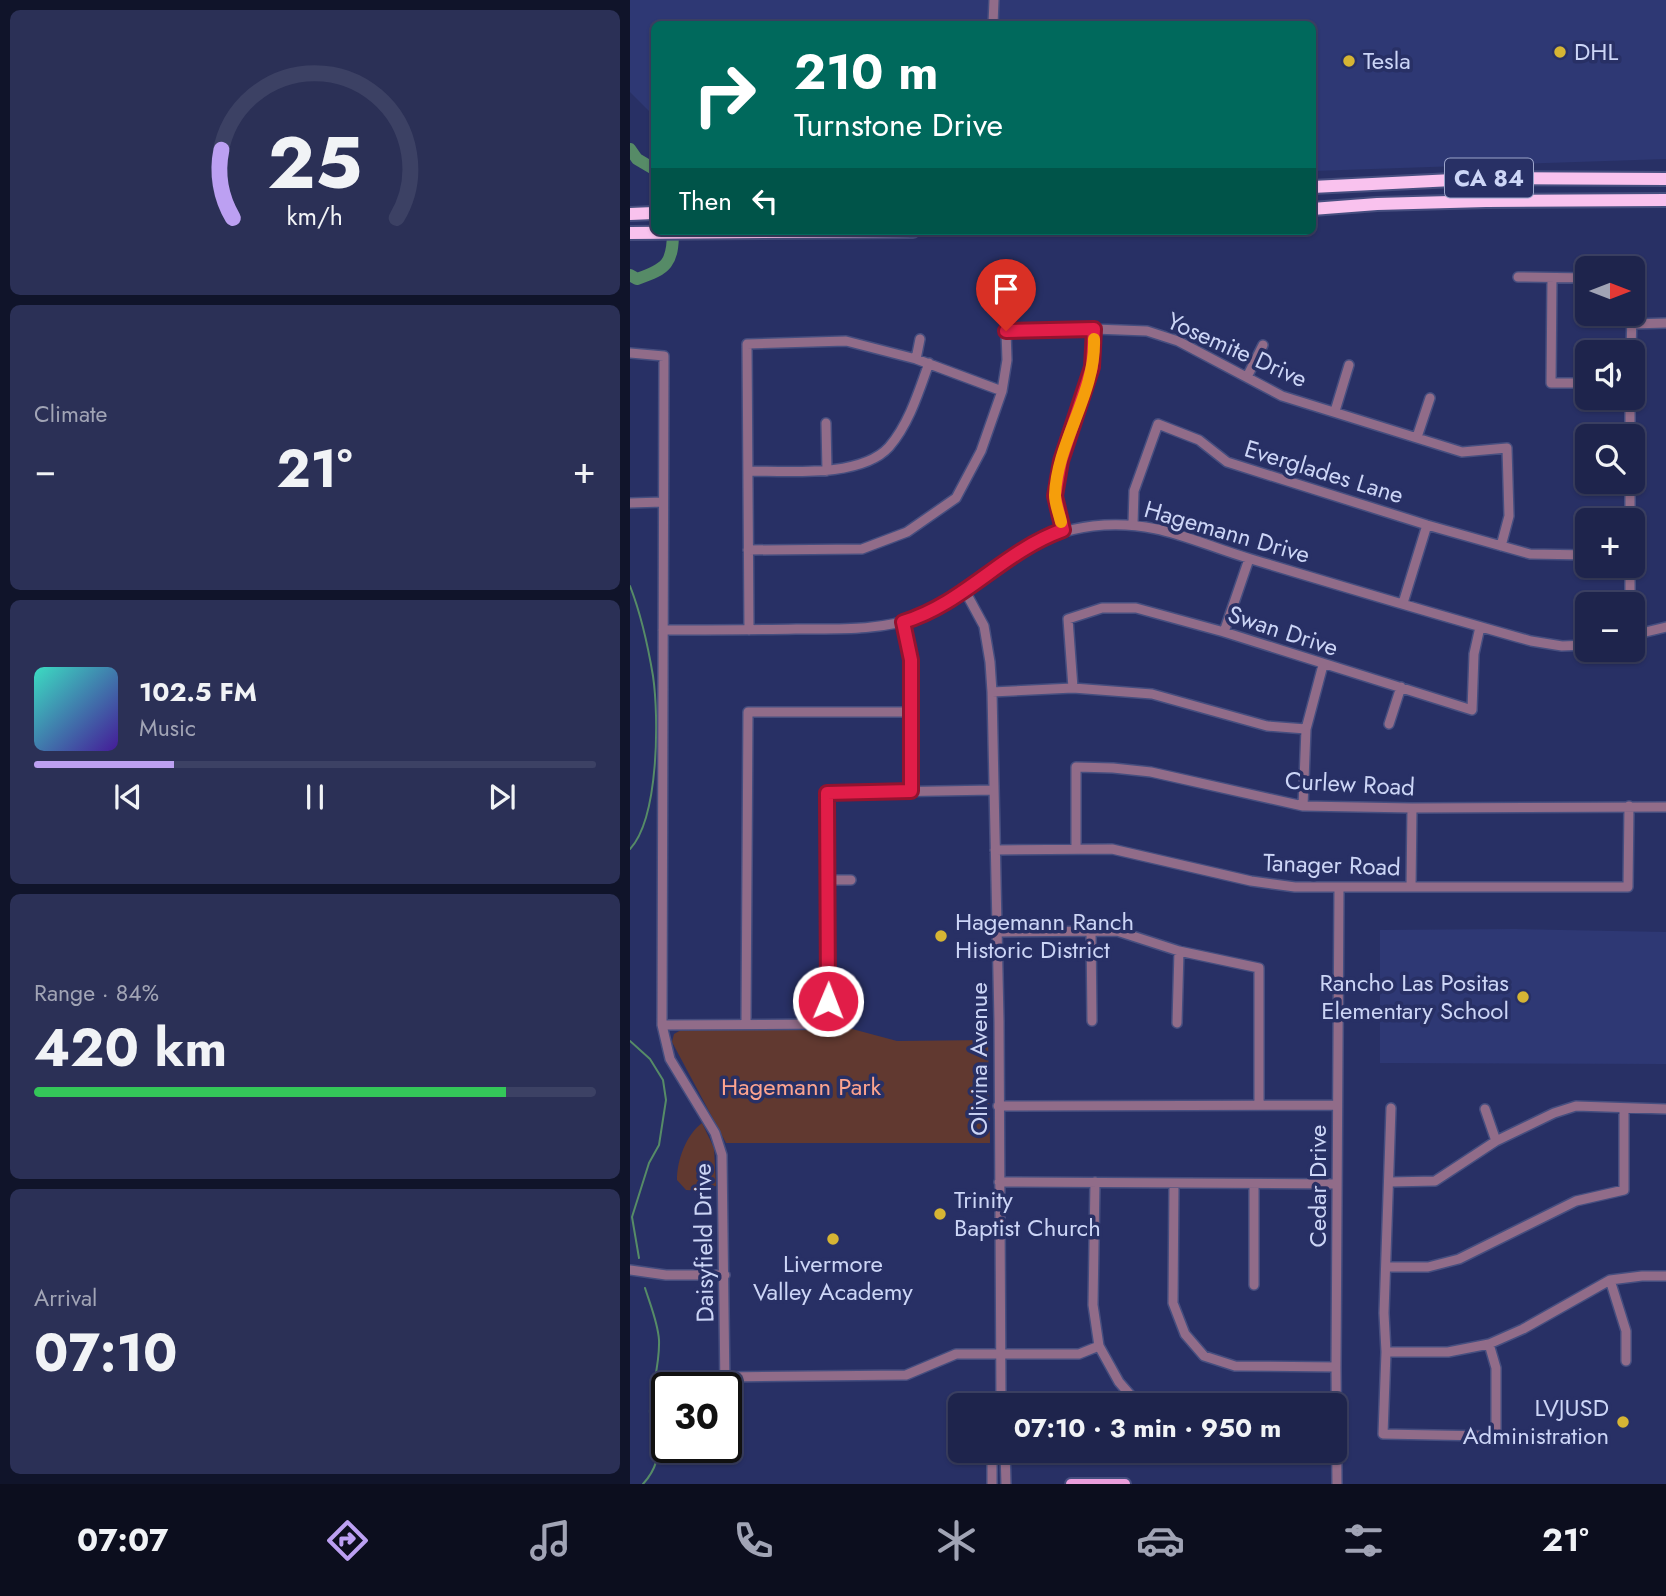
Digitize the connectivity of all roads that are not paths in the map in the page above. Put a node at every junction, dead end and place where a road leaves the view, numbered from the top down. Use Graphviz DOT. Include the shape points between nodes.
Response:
graph roads {
  1 [pos="994,0"];
  2 [pos="993,21"];
  3 [pos="1666,179"];
  4 [pos="1316,187"];
  5 [pos="1666,200"];
  6 [pos="1316,209"];
  7 [pos="1518,277"];
  8 [pos="1552,278"];
  9 [pos="1575,278"];
  10 [pos="1645,320"];
  11 [pos="1666,323"];
  12 [pos="1094,329"];
  13 [pos="920,340"];
  14 [pos="1263,345"];
  15 [pos="630,353"];
  16 [pos="916,359"];
  17 [pos="929,363"];
  18 [pos="1349,365"];
  19 [pos="1247,377"];
  20 [pos="1575,383"];
  21 [pos="1002,391"];
  22 [pos="1430,398"];
  23 [pos="1335,411"];
  24 [pos="826,423"];
  25 [pos="1417,437"];
  26 [pos="748,471"];
  27 [pos="827,471"];
  28 [pos="663,502"];
  29 [pos="630,503"];
  30 [pos="1133,524"];
  31 [pos="1427,525"];
  32 [pos="1063,530"];
  33 [pos="1501,546"];
  34 [pos="748,550"];
  35 [pos="1575,555"];
  36 [pos="1249,559"];
  37 [pos="965,591"];
  38 [pos="1403,603"];
  39 [pos="903,622"];
  40 [pos="1480,627"];
  41 [pos="1666,627"];
  42 [pos="663,630"];
  43 [pos="749,630"];
  44 [pos="1224,632"];
  45 [pos="1645,632"];
  46 [pos="1575,645"];
  47 [pos="1323,665"];
  48 [pos="1401,687"];
  49 [pos="1073,688"];
  50 [pos="992,692"];
  51 [pos="910,712"];
  52 [pos="1390,724"];
  53 [pos="1306,729"];
  54 [pos="994,790"];
  55 [pos="911,791"];
  56 [pos="1303,806"];
  57 [pos="1629,806"];
  58 [pos="1666,807"];
  59 [pos="1412,808"];
  60 [pos="1076,849"];
  61 [pos="995,850"];
  62 [pos="829,880"];
  63 [pos="851,880"];
  64 [pos="1339,887"];
  65 [pos="1411,887"];
  66 [pos="1091,931"];
  67 [pos="998,932"];
  68 [pos="1179,951"];
  69 [pos="828,979"];
  70 [pos="850,979"];
  71 [pos="1092,1021"];
  72 [pos="746,1023"];
  73 [pos="1177,1023"];
  74 [pos="662,1024"];
  75 [pos="1259,1105"];
  76 [pos="1337,1105"];
  77 [pos="998,1106"];
  78 [pos="1391,1108"];
  79 [pos="1624,1109"];
  80 [pos="1666,1109"];
  81 [pos="1485,1110"];
  82 [pos="1496,1141"];
  83 [pos="999,1182"];
  84 [pos="1095,1182"];
  85 [pos="1390,1182"];
  86 [pos="1174,1184"];
  87 [pos="1254,1184"];
  88 [pos="1337,1184"];
  89 [pos="1387,1267"];
  90 [pos="630,1270"];
  91 [pos="725,1275"];
  92 [pos="1666,1276"];
  93 [pos="1610,1280"];
  94 [pos="1254,1285"];
  95 [pos="1489,1344"];
  96 [pos="1099,1346"];
  97 [pos="1385,1352"];
  98 [pos="1002,1355"];
  99 [pos="1626,1361"];
  100 [pos="1336,1367"];
  101 [pos="725,1372"];
  102 [pos="742,1377"];
  103 [pos="1001,1393"];
  104 [pos="1129,1393"];
  105 [pos="1336,1393"];
  106 [pos="1496,1437"];
  107 [pos="1537,1437"];
  108 [pos="992,1463"];
  109 [pos="1005,1463"];
  110 [pos="1336,1463"];
  111 [pos="992,1484"];
  112 [pos="1006,1484"];
  113 [pos="1071,1484"];
  114 [pos="1125,1484"];
  115 [pos="1337,1484"];
  1 -- 2 [label="street"];
  3 -- 4 [label="highway, CA 84" via="1493,178"];
  5 -- 6 [label="highway, CA 84"];
  7 -- 8 [label="street"];
  8 -- 9 [label="street"];
  8 -- 20 [label="street" via="1551,383"];
  10 -- 11 [label="street"];
  12 -- 19 [label="street, Yosemite Drive" via="1159,335"];
  12 -- 21 [label="street, Yosemite Drive" via="1006,331"];
  12 -- 32 [label="street" via="1092,367 1061,461 1055,496"];
  13 -- 16 [label="street"];
  14 -- 19 [label="street"];
  15 -- 28 [label="street, Daisyfield Drive" via="664,356"];
  16 -- 17 [label="street"];
  16 -- 26 [label="street" via="846,341 747,344"];
  17 -- 21 [label="street"];
  17 -- 27 [label="street" via="909,415 888,448 860,465"];
  18 -- 23 [label="street"];
  19 -- 23 [label="street, Yosemite Drive" via="1282,396"];
  21 -- 34 [label="street, Yosemite Drive" via="981,451 956,498 907,532 862,550"];
  22 -- 25 [label="street"];
  23 -- 25 [label="street, Yosemite Drive"];
  24 -- 27 [label="street"];
  25 -- 33 [label="street, Yosemite Drive" via="1462,452 1507,448 1509,516"];
  26 -- 27 [label="street"];
  26 -- 34 [label="street"];
  28 -- 29 [label="street"];
  28 -- 42 [label="street, Daisyfield Drive"];
  30 -- 31 [label="street, Everglades Lane" via="1134,491 1158,424 1199,440 1227,462"];
  30 -- 32 [label="street, Hagemann Drive"];
  30 -- 36 [label="street, Hagemann Drive"];
  31 -- 33 [label="street, Everglades Lane"];
  31 -- 38 [label="street"];
  32 -- 37 [label="street, Hagemann Drive" via="1000,563"];
  33 -- 35 [label="street, Everglades Lane" via="1530,554"];
  34 -- 43 [label="street"];
  36 -- 38 [label="street, Hagemann Drive"];
  36 -- 44 [label="street"];
  37 -- 39 [label="street, Hagemann Drive"];
  37 -- 50 [label="street, Olivina Avenue" via="984,626"];
  38 -- 40 [label="street, Hagemann Drive"];
  39 -- 43 [label="street, Hagemann Drive" via="854,629"];
  39 -- 51 [label="street" via="911,660"];
  40 -- 46 [label="street, Hagemann Drive" via="1531,641"];
  40 -- 48 [label="street, Swan Drive" via="1472,710"];
  41 -- 45 [label="street"];
  42 -- 43 [label="street, Hagemann Drive"];
  42 -- 74 [label="street, Daisyfield Drive"];
  44 -- 47 [label="street, Swan Drive"];
  44 -- 49 [label="street, Swan Drive" via="1136,608 1102,608 1068,619"];
  47 -- 48 [label="street, Swan Drive"];
  47 -- 53 [label="street"];
  48 -- 52 [label="street"];
  49 -- 50 [label="street"];
  49 -- 53 [label="street" via="1152,694 1267,726"];
  50 -- 54 [label="street, Olivina Avenue"];
  51 -- 55 [label="street"];
  51 -- 72 [label="street" via="748,712"];
  53 -- 56 [label="street"];
  54 -- 55 [label="street"];
  54 -- 61 [label="street, Olivina Avenue"];
  55 -- 62 [label="street" via="827,793"];
  56 -- 59 [label="street, Curlew Road"];
  56 -- 60 [label="street, Curlew Road" via="1151,772 1076,767"];
  57 -- 58 [label="street, Curlew Road"];
  57 -- 59 [label="street, Curlew Road"];
  57 -- 65 [label="street, Tanager Road" via="1628,887"];
  59 -- 65 [label="street"];
  60 -- 61 [label="street, Tanager Road"];
  60 -- 64 [label="street, Tanager Road" via="1112,849 1251,881"];
  61 -- 67 [label="street, Olivina Avenue"];
  62 -- 63 [label="street"];
  62 -- 69 [label="street"];
  64 -- 65 [label="street, Tanager Road"];
  64 -- 76 [label="street, Cedar Drive"];
  66 -- 67 [label="street"];
  66 -- 68 [label="street" via="1117,931"];
  66 -- 71 [label="street"];
  67 -- 77 [label="street, Olivina Avenue"];
  68 -- 73 [label="street"];
  68 -- 75 [label="street" via="1259,968"];
  69 -- 70 [label="street"];
  69 -- 72 [label="street" via="827,1024"];
  72 -- 74 [label="street"];
  74 -- 91 [label="street, Daisyfield Drive" via="670,1059 715,1133 722,1155"];
  75 -- 76 [label="street"];
  75 -- 77 [label="street"];
  76 -- 88 [label="street, Cedar Drive"];
  77 -- 83 [label="street, Olivina Avenue"];
  78 -- 85 [label="street"];
  79 -- 80 [label="street"];
  79 -- 82 [label="street" via="1576,1106"];
  79 -- 89 [label="street" via="1624,1191 1576,1201 1459,1259 1428,1267"];
  81 -- 82 [label="street"];
  82 -- 85 [label="street" via="1435,1181"];
  83 -- 84 [label="street"];
  83 -- 98 [label="street, Olivina Avenue"];
  84 -- 86 [label="street"];
  84 -- 96 [label="street" via="1093,1305"];
  85 -- 89 [label="street"];
  86 -- 87 [label="street"];
  86 -- 100 [label="street" via="1173,1303 1185,1334 1204,1356 1235,1366"];
  87 -- 88 [label="street"];
  87 -- 94 [label="street"];
  88 -- 100 [label="street, Cedar Drive"];
  89 -- 97 [label="street"];
  90 -- 91 [label="street"];
  91 -- 101 [label="street, Daisyfield Drive"];
  92 -- 93 [label="street"];
  93 -- 95 [label="street"];
  93 -- 99 [label="street" via="1626,1331"];
  95 -- 97 [label="street" via="1448,1352"];
  95 -- 106 [label="street" via="1496,1368"];
  96 -- 98 [label="street" via="1079,1354"];
  96 -- 104 [label="street"];
  97 -- 106 [label="street" via="1383,1434"];
  98 -- 102 [label="street" via="956,1354 906,1375"];
  98 -- 103 [label="street, Olivina Avenue"];
  100 -- 105 [label="street, Cedar Drive"];
  106 -- 107 [label="street"];
  108 -- 111 [label="street"];
  109 -- 112 [label="street"];
  110 -- 115 [label="street, Cedar Drive"];
  113 -- 114 [label="main road"];
}
